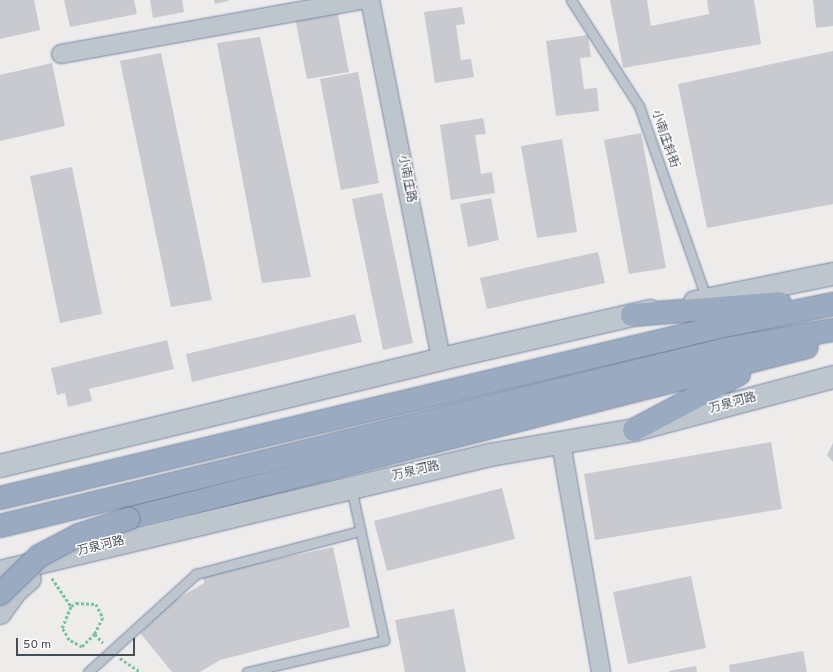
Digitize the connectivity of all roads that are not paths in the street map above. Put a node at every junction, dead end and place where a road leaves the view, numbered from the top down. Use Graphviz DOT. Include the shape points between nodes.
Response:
graph roads {
  1 [pos="361,0"];
  2 [pos="370,0"];
  3 [pos="571,0"];
  4 [pos="61,54"];
  5 [pos="833,274"];
  6 [pos="833,298"];
  7 [pos="708,300"];
  8 [pos="833,304"];
  9 [pos="632,315"];
  10 [pos="833,330"];
  11 [pos="833,339"];
  12 [pos="769,358"];
  13 [pos="441,359"];
  14 [pos="833,377"];
  15 [pos="634,430"];
  16 [pos="561,443"];
  17 [pos="0,466"];
  18 [pos="351,487"];
  19 [pos="9,496"];
  20 [pos="0,526"];
  21 [pos="360,531"];
  22 [pos="51,563"];
  23 [pos="0,572"];
  24 [pos="0,594"];
  25 [pos="0,613"];
  26 [pos="88,672"];
  27 [pos="247,672"];
  28 [pos="601,672"];
  1 -- 4 [label="street"];
  2 -- 13 [label="street, 小南庄路"];
  3 -- 7 [label="lane, 小南庄斜街" via="639,106"];
  5 -- 7 [label="street"];
  6 -- 9 [label="highway"];
  7 -- 9 [label="street"];
  8 -- 19 [label="highway" via="719,327"];
  9 -- 13 [label="street"];
  10 -- 20 [label="highway" via="726,349"];
  11 -- 12 [label="highway"];
  12 -- 15 [label="highway"];
  12 -- 24 [label="highway, bridge" via="128,519 79,536 39,556"];
  13 -- 17 [label="street"];
  14 -- 15 [label="street, 万泉河路"];
  15 -- 16 [label="street, 万泉河路"];
  16 -- 18 [label="street, 万泉河路" via="490,455"];
  16 -- 28 [label="street"];
  18 -- 21 [label="lane"];
  18 -- 22 [label="street, 万泉河路"];
  21 -- 26 [label="lane" via="196,574"];
  21 -- 27 [label="lane" via="384,640"];
  22 -- 23 [label="street, 万泉河路"];
  22 -- 25 [label="street" via="16,590"];
}
